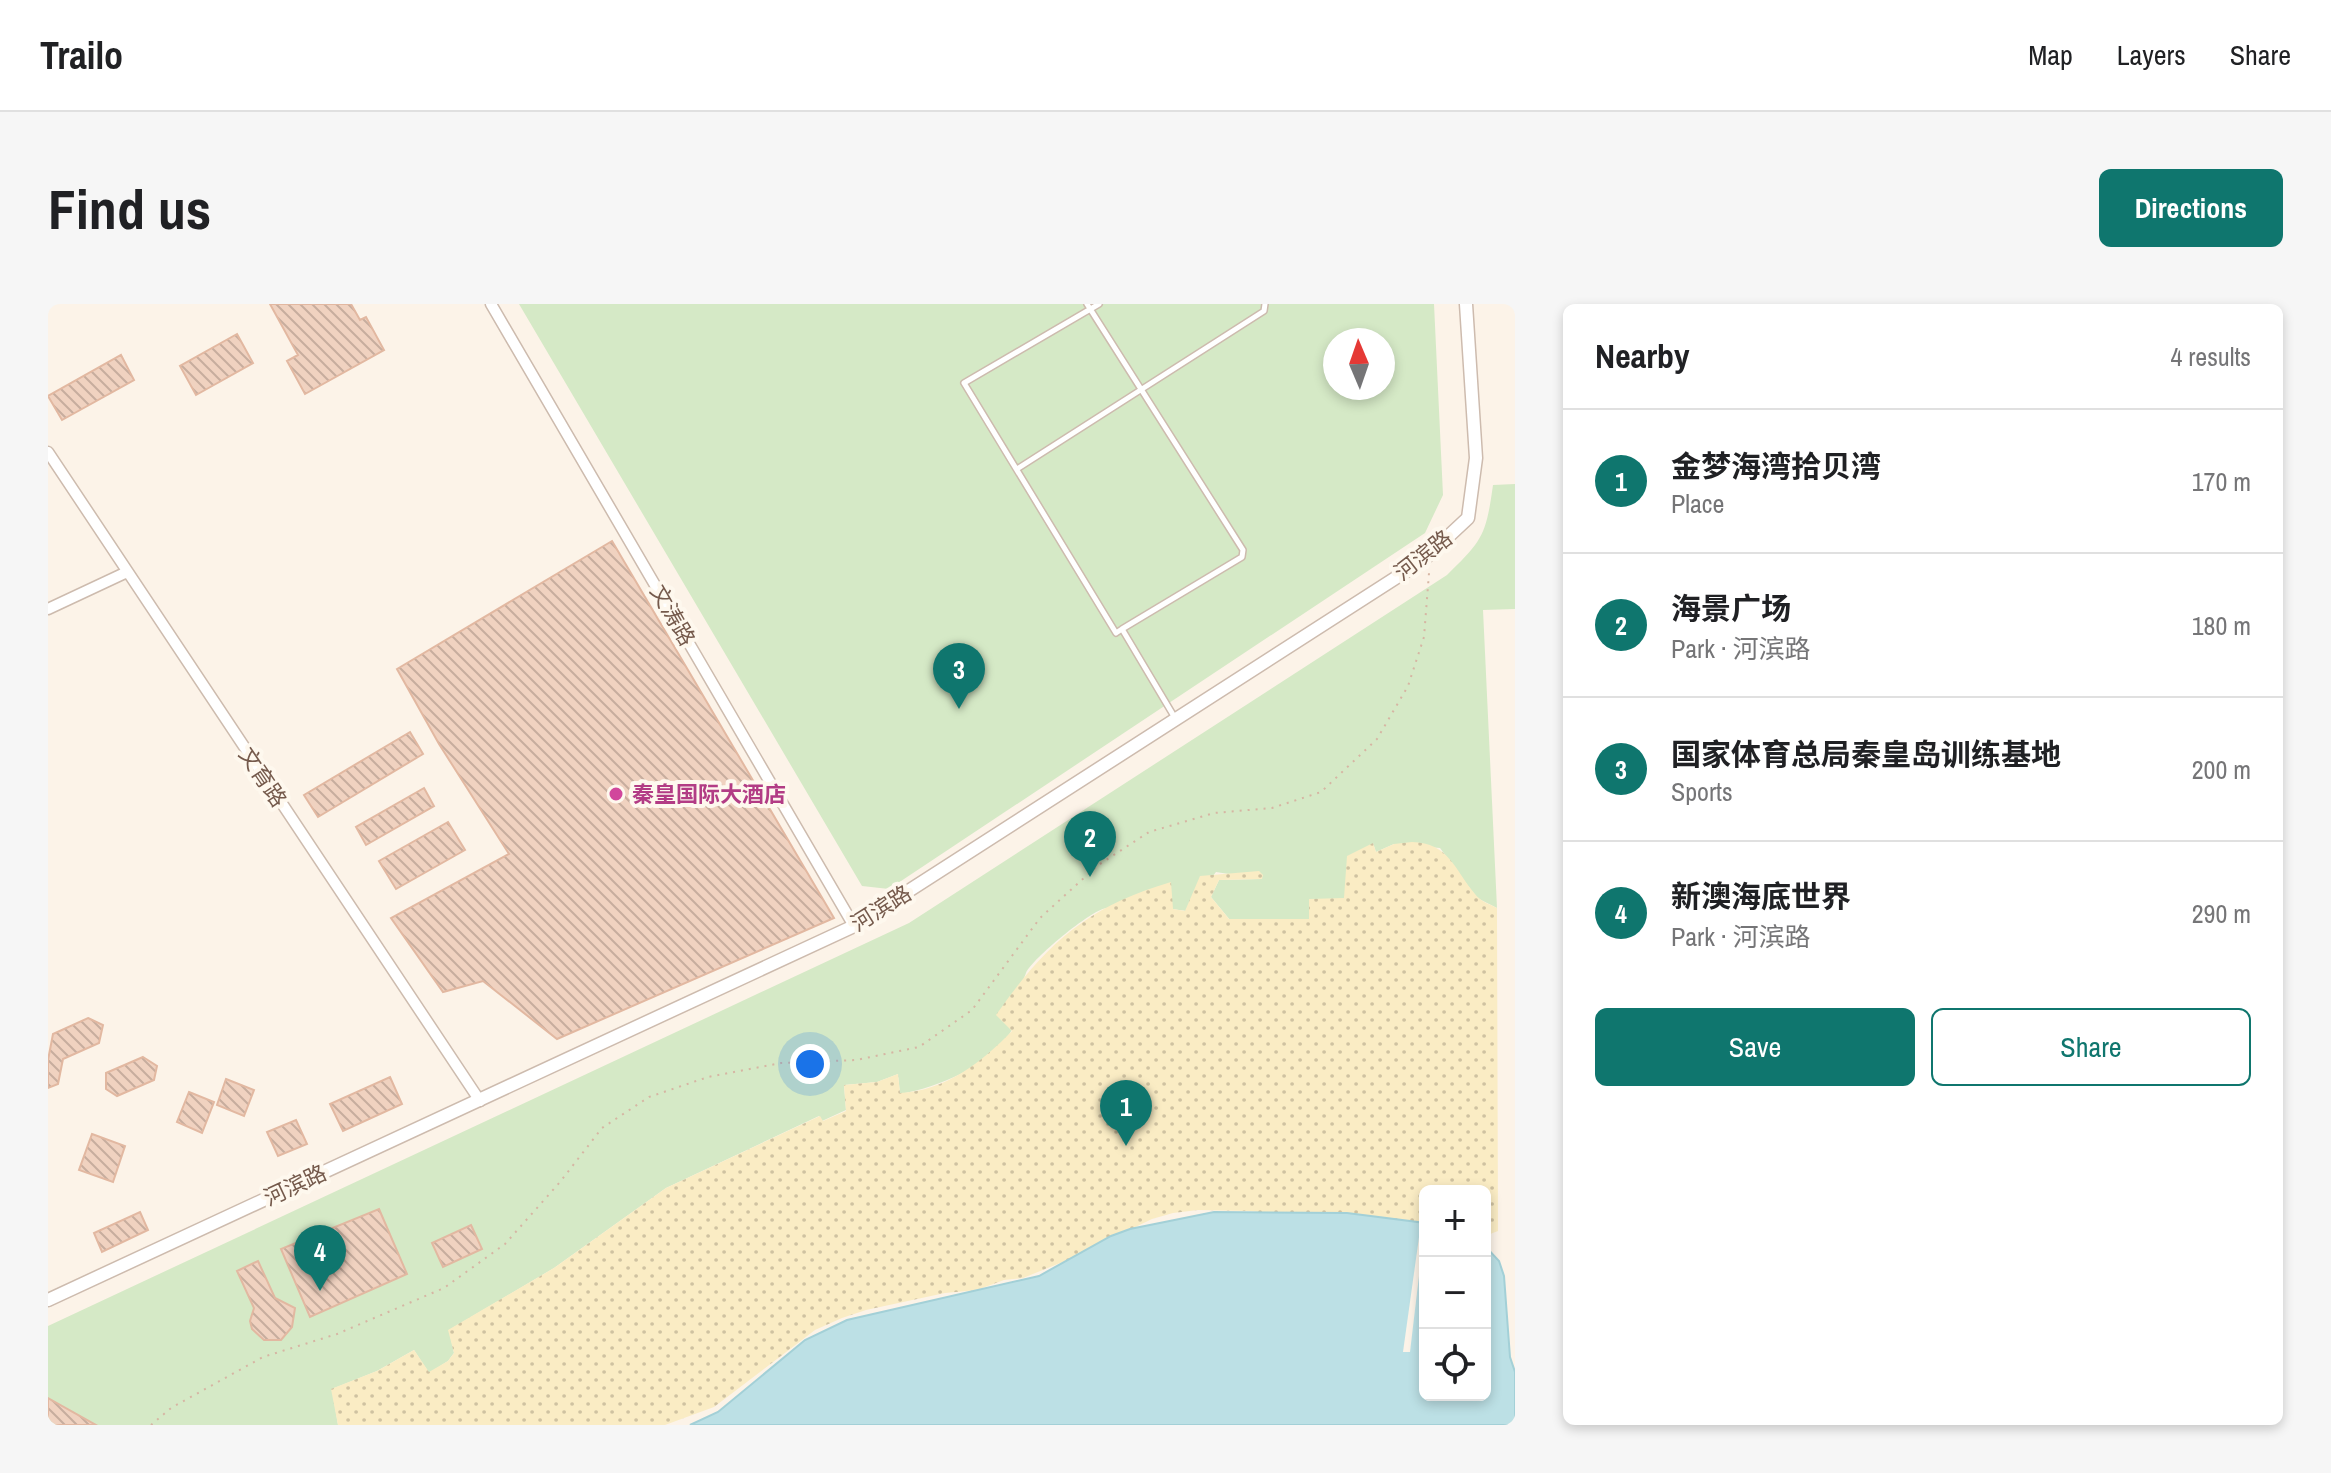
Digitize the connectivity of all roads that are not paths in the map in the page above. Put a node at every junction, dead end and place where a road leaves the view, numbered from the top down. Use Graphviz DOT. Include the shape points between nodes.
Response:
graph roads {
  1 [pos="491,304"];
  2 [pos="1099,304"];
  3 [pos="1265,304"];
  4 [pos="1466,304"];
  5 [pos="1089,306"];
  6 [pos="1141,391"];
  7 [pos="48,452"];
  8 [pos="1017,469"];
  9 [pos="127,572"];
  10 [pos="48,609"];
  11 [pos="1122,629"];
  12 [pos="1176,719"];
  13 [pos="854,926"];
  14 [pos="480,1101"];
  15 [pos="48,1300"];
  1 -- 13 [label="street, 文涛路"];
  2 -- 5 [label="lane"];
  3 -- 6 [label="lane" via="1264,311"];
  4 -- 12 [label="street, 河滨路" via="1476,458 1468,518 1422,561"];
  5 -- 6 [label="lane"];
  5 -- 8 [label="lane" via="964,383"];
  6 -- 8 [label="lane"];
  6 -- 11 [label="lane" via="1243,550 1242,557"];
  7 -- 9 [label="street, 文育路"];
  8 -- 11 [label="lane" via="1116,633"];
  9 -- 10 [label="street"];
  9 -- 14 [label="street, 文育路"];
  11 -- 12 [label="lane"];
  12 -- 13 [label="street, 河滨路"];
  13 -- 14 [label="street, 河滨路"];
  14 -- 15 [label="street, 河滨路"];
}
